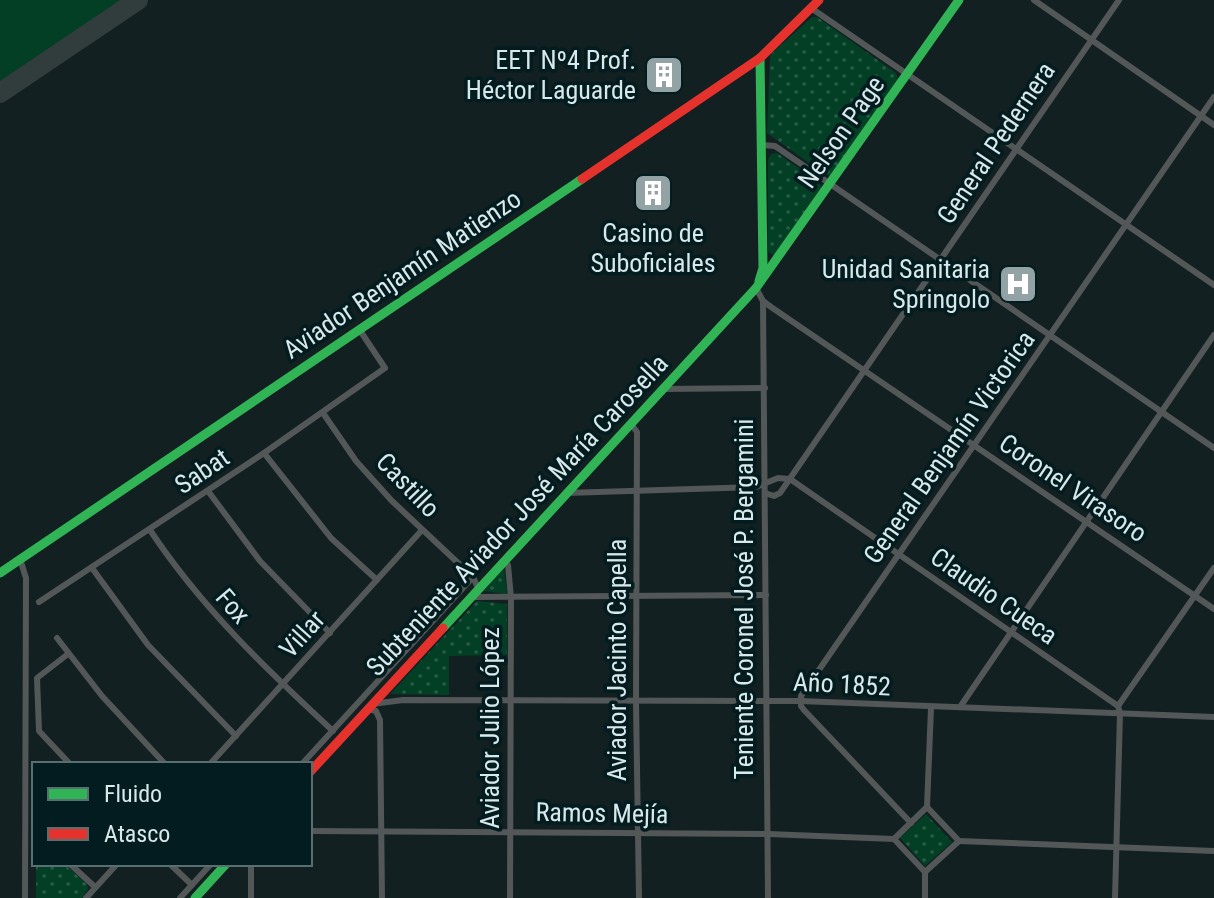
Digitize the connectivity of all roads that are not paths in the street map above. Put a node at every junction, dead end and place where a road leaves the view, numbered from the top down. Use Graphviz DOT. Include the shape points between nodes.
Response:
graph roads {
  1 [pos="819,0"];
  2 [pos="959,0"];
  3 [pos="1034,0"];
  4 [pos="1119,0"];
  5 [pos="811,8"];
  6 [pos="1091,39"];
  7 [pos="760,58"];
  8 [pos="908,75"];
  9 [pos="1214,97"];
  10 [pos="1201,116"];
  11 [pos="1214,125"];
  12 [pos="762,145"];
  13 [pos="1016,149"];
  14 [pos="831,185"];
  15 [pos="1127,225"];
  16 [pos="941,260"];
  17 [pos="1214,285"];
  18 [pos="756,288"];
  19 [pos="763,301"];
  20 [pos="359,329"];
  21 [pos="1051,335"];
  22 [pos="1214,335"];
  23 [pos="866,370"];
  24 [pos="765,388"];
  25 [pos="663,389"];
  26 [pos="1161,411"];
  27 [pos="323,413"];
  28 [pos="630,424"];
  29 [pos="975,445"];
  30 [pos="1214,448"];
  31 [pos="264,453"];
  32 [pos="790,479"];
  33 [pos="765,488"];
  34 [pos="637,489"];
  35 [pos="208,491"];
  36 [pos="566,493"];
  37 [pos="1085,521"];
  38 [pos="150,530"];
  39 [pos="422,530"];
  40 [pos="900,554"];
  41 [pos="20,559"];
  42 [pos="502,562"];
  43 [pos="92,568"];
  44 [pos="1214,568"];
  45 [pos="0,573"];
  46 [pos="473,577"];
  47 [pos="377,580"];
  48 [pos="478,588"];
  49 [pos="766,595"];
  50 [pos="636,596"];
  51 [pos="1194,596"];
  52 [pos="469,597"];
  53 [pos="511,598"];
  54 [pos="39,602"];
  55 [pos="1214,609"];
  56 [pos="1010,631"];
  57 [pos="330,633"];
  58 [pos="57,638"];
  59 [pos="68,654"];
  60 [pos="283,685"];
  61 [pos="1106,698"];
  62 [pos="511,701"];
  63 [pos="767,701"];
  64 [pos="800,701"];
  65 [pos="636,702"];
  66 [pos="370,707"];
  67 [pos="960,707"];
  68 [pos="931,708"];
  69 [pos="1119,710"];
  70 [pos="1103,713"];
  71 [pos="1214,717"];
  72 [pos="333,731"];
  73 [pos="236,736"];
  74 [pos="68,762"];
  75 [pos="163,762"];
  76 [pos="212,762"];
  77 [pos="304,762"];
  78 [pos="312,770"];
  79 [pos="927,807"];
  80 [pos="911,823"];
  81 [pos="312,831"];
  82 [pos="381,832"];
  83 [pos="510,832"];
  84 [pos="639,833"];
  85 [pos="768,834"];
  86 [pos="894,839"];
  87 [pos="959,841"];
  88 [pos="1116,847"];
  89 [pos="1214,851"];
  90 [pos="72,866"];
  91 [pos="115,866"];
  92 [pos="172,866"];
  93 [pos="209,866"];
  94 [pos="224,866"];
  95 [pos="251,866"];
  96 [pos="925,872"];
  97 [pos="192,885"];
  98 [pos="95,887"];
  99 [pos="25,898"];
  100 [pos="86,898"];
  101 [pos="180,898"];
  102 [pos="195,898"];
  103 [pos="251,898"];
  104 [pos="382,898"];
  105 [pos="510,898"];
  106 [pos="639,898"];
  107 [pos="768,898"];
  108 [pos="925,898"];
  109 [pos="1115,898"];
  1 -- 5 [label="street, Aviador Benjamín Matienzo"];
  2 -- 8 [label="street, Nelson Page"];
  3 -- 6 [label="street"];
  4 -- 6 [label="street, General Pedernera"];
  5 -- 7 [label="street, Aviador Benjamín Matienzo"];
  5 -- 8 [label="street"];
  6 -- 10 [label="street"];
  6 -- 13 [label="street, General Pedernera"];
  7 -- 12 [label="street"];
  7 -- 20 [label="street, Aviador Benjamín Matienzo"];
  8 -- 13 [label="street"];
  8 -- 14 [label="street, Nelson Page"];
  9 -- 10 [label="street, General Benjamín Victorica"];
  10 -- 11 [label="street"];
  10 -- 15 [label="street, General Benjamín Victorica"];
  12 -- 14 [label="street" via="775,146"];
  12 -- 18 [label="street" via="763,268"];
  13 -- 15 [label="street"];
  13 -- 16 [label="street, General Pedernera"];
  14 -- 16 [label="street"];
  14 -- 18 [label="street, Nelson Page"];
  15 -- 17 [label="street"];
  15 -- 21 [label="street, General Benjamín Victorica"];
  16 -- 21 [label="street"];
  16 -- 23 [label="street, General Pedernera"];
  18 -- 19 [label="street, Coronel Virasoro"];
  18 -- 25 [label="street, Subteniente Aviador José María Carosella"];
  19 -- 23 [label="street, Coronel Virasoro"];
  19 -- 24 [label="street, Teniente Coronel José P. Bergamini"];
  20 -- 27 [label="street, Sabat" via="385,368"];
  20 -- 41 [label="street, Aviador Benjamín Matienzo"];
  21 -- 26 [label="street"];
  21 -- 29 [label="street, General Benjamín Victorica"];
  22 -- 26 [label="street"];
  23 -- 29 [label="street, Coronel Virasoro"];
  23 -- 32 [label="street, General Pedernera"];
  24 -- 25 [label="street"];
  24 -- 33 [label="street, Teniente Coronel José P. Bergamini"];
  25 -- 28 [label="street, Subteniente Aviador José María Carosella"];
  26 -- 30 [label="street"];
  26 -- 37 [label="street"];
  27 -- 31 [label="street, Sabat"];
  27 -- 39 [label="street, Castillo" via="365,471"];
  28 -- 34 [label="street, Aviador Jacinto Capella" via="637,432"];
  28 -- 36 [label="street, Subteniente Aviador José María Carosella"];
  29 -- 37 [label="street, Coronel Virasoro"];
  29 -- 40 [label="street, General Benjamín Victorica"];
  31 -- 35 [label="street, Sabat"];
  31 -- 47 [label="street" via="331,538"];
  32 -- 33 [label="street" via="778,478"];
  32 -- 33 [label="street, General Pedernera" via="777,495"];
  32 -- 40 [label="street, Claudio Cueca"];
  33 -- 34 [label="street"];
  33 -- 49 [label="street, Teniente Coronel José P. Bergamini"];
  34 -- 36 [label="street"];
  34 -- 50 [label="street, Aviador Jacinto Capella"];
  35 -- 38 [label="street, Sabat"];
  35 -- 57 [label="street" via="260,561"];
  36 -- 42 [label="street, Subteniente Aviador José María Carosella"];
  37 -- 51 [label="street, Coronel Virasoro"];
  37 -- 56 [label="street"];
  38 -- 43 [label="street, Sabat"];
  38 -- 60 [label="street, Fox" via="211,611"];
  39 -- 46 [label="street, Castillo"];
  39 -- 47 [label="street, Villar"];
  40 -- 56 [label="street, Claudio Cueca"];
  40 -- 64 [label="street, General Benjamín Victorica"];
  41 -- 45 [label="street, Aviador Benjamín Matienzo"];
  41 -- 99 [label="street" via="26,578"];
  42 -- 48 [label="street, Subteniente Aviador José María Carosella"];
  42 -- 53 [label="street, Aviador Julio López" via="508,565"];
  43 -- 54 [label="street, Sabat"];
  43 -- 73 [label="street" via="148,645"];
  44 -- 51 [label="street"];
  46 -- 48 [label="street"];
  46 -- 72 [label="street"];
  47 -- 57 [label="street, Villar"];
  48 -- 52 [label="street, Subteniente Aviador José María Carosella"];
  49 -- 50 [label="street"];
  49 -- 63 [label="street, Teniente Coronel José P. Bergamini"];
  50 -- 53 [label="street"];
  50 -- 65 [label="street, Aviador Jacinto Capella"];
  51 -- 55 [label="street, Coronel Virasoro"];
  51 -- 69 [label="street"];
  52 -- 53 [label="street"];
  52 -- 66 [label="street, Subteniente Aviador José María Carosella"];
  53 -- 62 [label="street, Aviador Julio López"];
  56 -- 61 [label="street, Claudio Cueca"];
  56 -- 67 [label="street"];
  57 -- 60 [label="street, Villar"];
  58 -- 59 [label="street"];
  59 -- 74 [label="street" via="37,678 37,726"];
  59 -- 75 [label="street"];
  60 -- 72 [label="street, Fox"];
  60 -- 73 [label="street, Villar"];
  61 -- 69 [label="street, Claudio Cueca"];
  61 -- 70 [label="street"];
  62 -- 65 [label="street, Año 1852"];
  62 -- 66 [label="street, Año 1852" via="403,700"];
  62 -- 83 [label="street, Aviador Julio López"];
  63 -- 64 [label="street, Año 1852"];
  63 -- 65 [label="street, Año 1852"];
  63 -- 85 [label="street, Teniente Coronel José P. Bergamini"];
  64 -- 68 [label="street, Año 1852"];
  64 -- 80 [label="street"];
  65 -- 84 [label="street, Aviador Jacinto Capella"];
  66 -- 78 [label="street, Subteniente Aviador José María Carosella"];
  66 -- 82 [label="street" via="380,720"];
  67 -- 68 [label="street, Año 1852"];
  67 -- 70 [label="street, Año 1852"];
  68 -- 79 [label="street"];
  69 -- 70 [label="street, Año 1852"];
  69 -- 71 [label="street, Año 1852"];
  69 -- 88 [label="street"];
  72 -- 77 [label="street"];
  73 -- 76 [label="street, Villar"];
  79 -- 80 [label="street"];
  79 -- 87 [label="street"];
  80 -- 86 [label="street"];
  81 -- 82 [label="street, Ramos Mejía"];
  82 -- 83 [label="street, Ramos Mejía"];
  82 -- 104 [label="street"];
  83 -- 84 [label="street, Ramos Mejía"];
  83 -- 105 [label="street, Aviador Julio López"];
  84 -- 85 [label="street, Ramos Mejía"];
  84 -- 106 [label="street, Aviador Jacinto Capella"];
  85 -- 86 [label="street, Ramos Mejía"];
  85 -- 107 [label="street, Teniente Coronel José P. Bergamini"];
  86 -- 96 [label="street"];
  87 -- 88 [label="street"];
  87 -- 96 [label="street"];
  88 -- 89 [label="street"];
  88 -- 109 [label="street"];
  90 -- 98 [label="street"];
  91 -- 98 [label="street"];
  92 -- 97 [label="street"];
  93 -- 97 [label="street"];
  94 -- 102 [label="street"];
  95 -- 103 [label="street"];
  96 -- 108 [label="street"];
  97 -- 101 [label="street"];
  98 -- 100 [label="street"];
}
